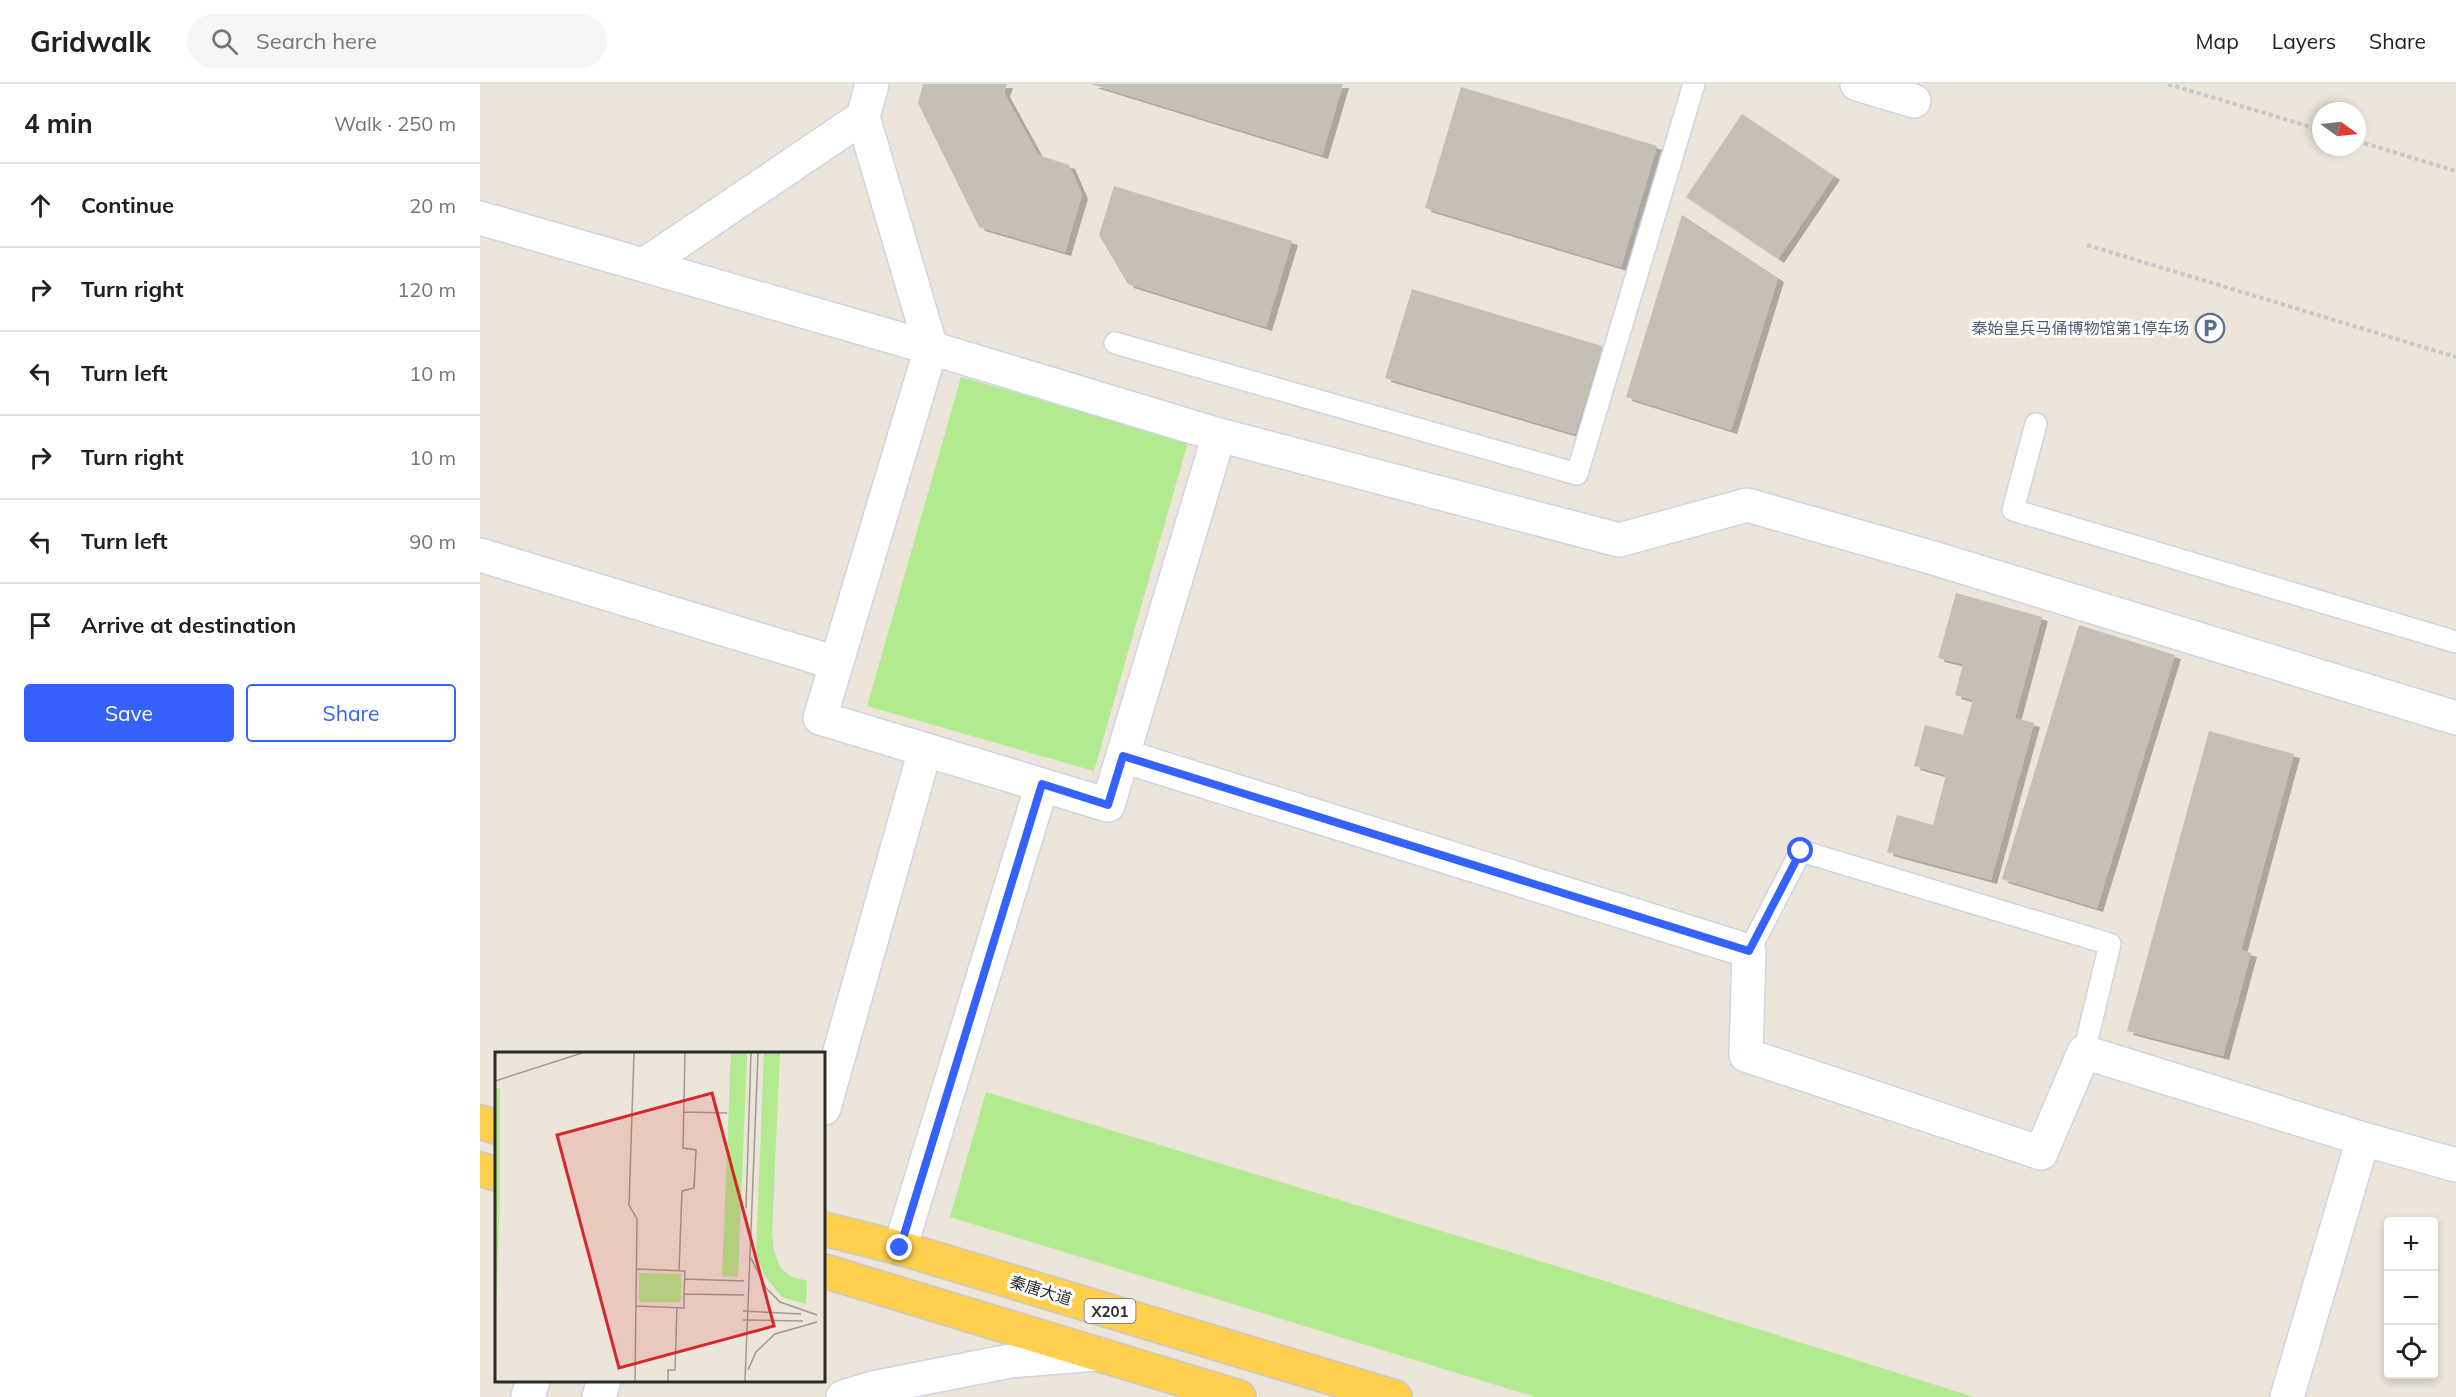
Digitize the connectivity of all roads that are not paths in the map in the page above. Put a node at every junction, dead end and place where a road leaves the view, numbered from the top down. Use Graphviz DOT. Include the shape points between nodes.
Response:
graph roads {
  1 [pos="872,84"];
  2 [pos="1694,84"];
  3 [pos="1857,84"];
  4 [pos="1914,101"];
  5 [pos="863,117"];
  6 [pos="480,218"];
  7 [pos="644,265"];
  8 [pos="1115,343"];
  9 [pos="931,348"];
  10 [pos="2036,424"];
  11 [pos="1220,435"];
  12 [pos="480,555"];
  13 [pos="2456,642"];
  14 [pos="836,663"];
  15 [pos="2456,718"];
  16 [pos="925,750"];
  17 [pos="1123,756"];
  18 [pos="1042,784"];
  19 [pos="1749,951"];
  20 [pos="2084,1052"];
  21 [pos="825,1104"];
  22 [pos="480,1122"];
  23 [pos="495,1127"];
  24 [pos="2363,1139"];
  25 [pos="2456,1166"];
  26 [pos="480,1169"];
  27 [pos="495,1174"];
  28 [pos="825,1228"];
  29 [pos="900,1248"];
  30 [pos="825,1271"];
  31 [pos="1101,1354"];
  32 [pos="532,1382"];
  33 [pos="603,1382"];
  34 [pos="528,1397"];
  35 [pos="599,1397"];
  36 [pos="843,1397"];
  37 [pos="1239,1397"];
  38 [pos="1395,1397"];
  39 [pos="2287,1397"];
  1 -- 5 [label="street"];
  2 -- 8 [label="lane" via="1577,474"];
  3 -- 4 [label="street"];
  5 -- 7 [label="street"];
  5 -- 9 [label="street"];
  6 -- 7 [label="street"];
  7 -- 9 [label="street"];
  9 -- 11 [label="street"];
  9 -- 14 [label="street"];
  10 -- 13 [label="lane" via="2013,510"];
  11 -- 15 [label="street" via="1619,540 1747,506 1930,557"];
  11 -- 17 [label="street"];
  12 -- 14 [label="street"];
  14 -- 16 [label="street" via="820,718"];
  16 -- 18 [label="street"];
  16 -- 21 [label="street"];
  17 -- 18 [label="street" via="1108,805"];
  17 -- 19 [label="street"];
  18 -- 29 [label="street"];
  19 -- 20 [label="street" via="1746,1056 2041,1153"];
  19 -- 20 [label="lane" via="1801,851 2110,944"];
  20 -- 24 [label="street"];
  22 -- 23 [label="main road"];
  24 -- 25 [label="street"];
  24 -- 39 [label="street"];
  26 -- 27 [label="main road"];
  28 -- 29 [label="main road, 秦唐大道 / X201"];
  29 -- 38 [label="main road, 秦唐大道 / X201"];
  30 -- 31 [label="main road"];
  31 -- 36 [label="street" via="1010,1361"];
  31 -- 37 [label="main road"];
  32 -- 34 [label="street"];
  33 -- 35 [label="street"];
}
